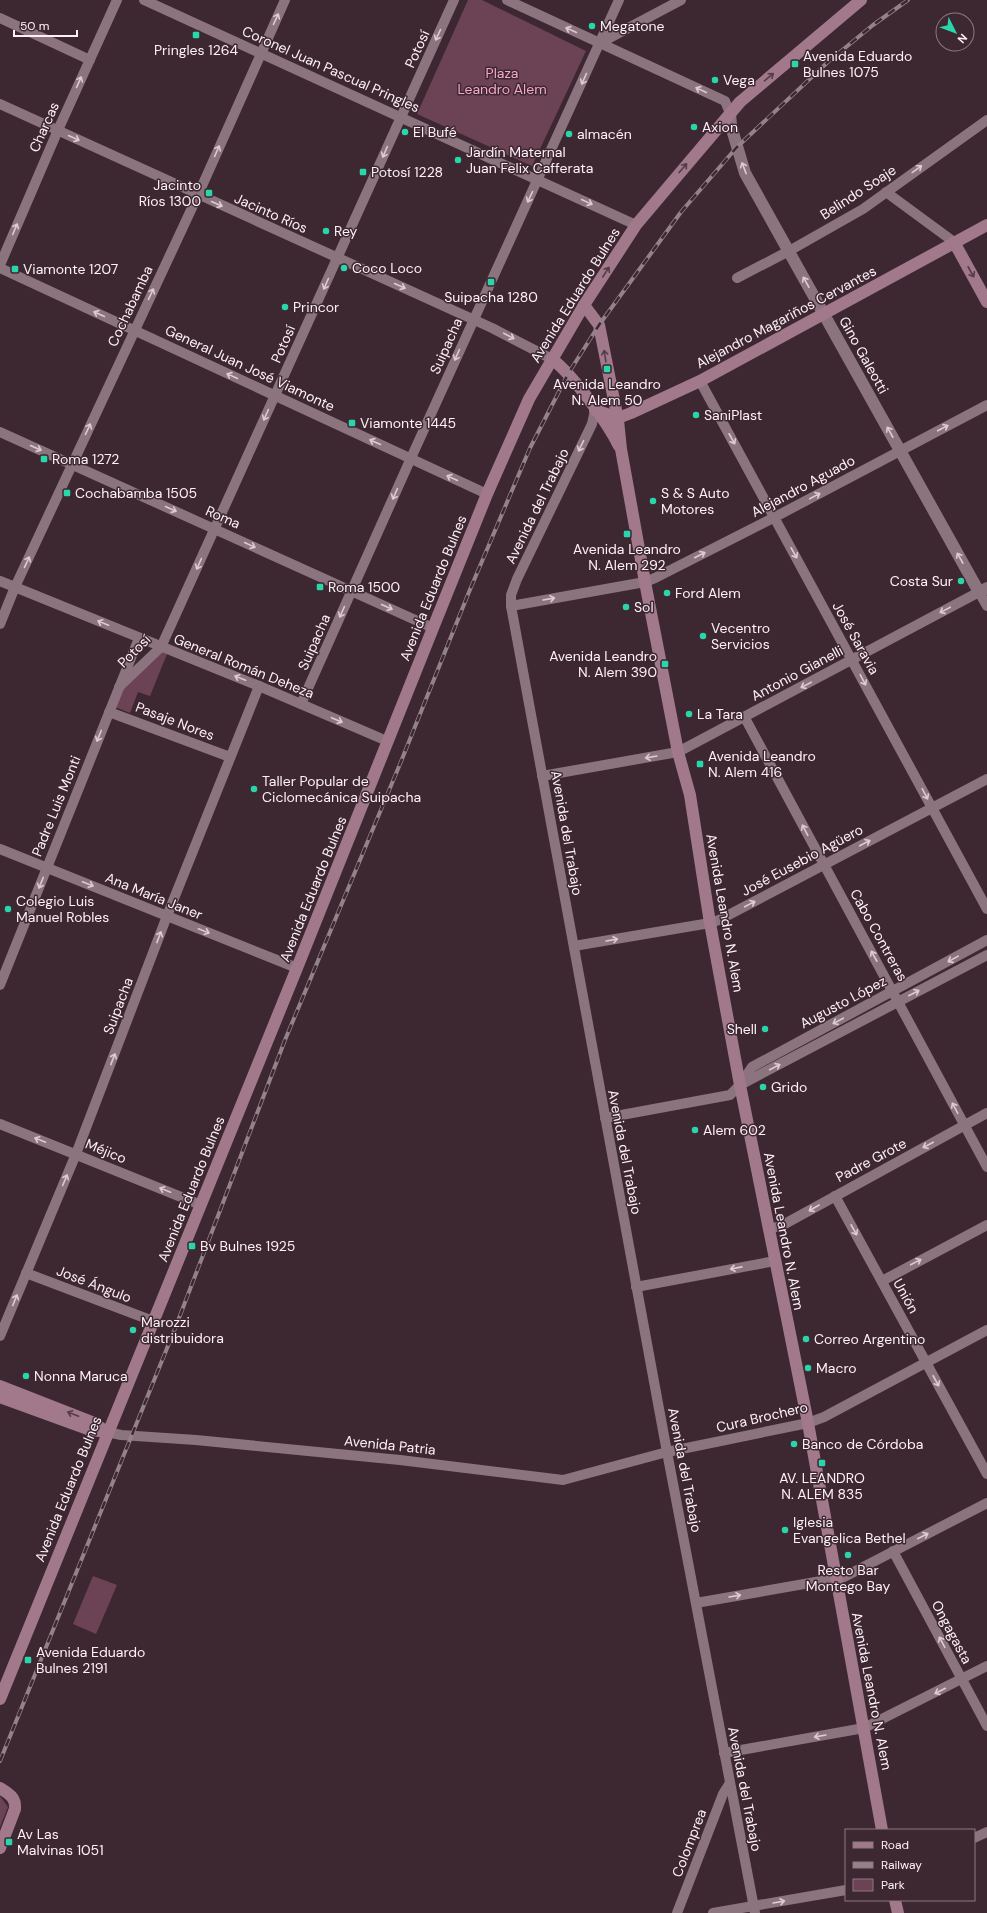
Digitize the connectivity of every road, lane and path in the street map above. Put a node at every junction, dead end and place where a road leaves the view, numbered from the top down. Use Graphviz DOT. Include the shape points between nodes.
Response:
graph roads {
  1 [pos="116,0"];
  2 [pos="144,0"];
  3 [pos="285,0"];
  4 [pos="454,0"];
  5 [pos="507,0"];
  6 [pos="619,0"];
  7 [pos="681,0"];
  8 [pos="860,0"];
  9 [pos="0,18"];
  10 [pos="600,43"];
  11 [pos="260,53"];
  12 [pos="90,60"];
  13 [pos="0,104"];
  14 [pos="730,113"];
  15 [pos="401,117"];
  16 [pos="987,120"];
  17 [pos="58,130"];
  18 [pos="539,179"];
  19 [pos="886,192"];
  20 [pos="198,195"];
  21 [pos="636,225"];
  22 [pos="987,225"];
  23 [pos="954,242"];
  24 [pos="789,251"];
  25 [pos="337,258"];
  26 [pos="0,265"];
  27 [pos="0,268"];
  28 [pos="737,278"];
  29 [pos="987,302"];
  30 [pos="584,305"];
  31 [pos="824,313"];
  32 [pos="473,319"];
  33 [pos="134,330"];
  34 [pos="552,359"];
  35 [pos="700,380"];
  36 [pos="275,396"];
  37 [pos="987,405"];
  38 [pos="595,410"];
  39 [pos="618,418"];
  40 [pos="0,432"];
  41 [pos="621,449"];
  42 [pos="900,451"];
  43 [pos="411,458"];
  44 [pos="71,464"];
  45 [pos="488,494"];
  46 [pos="775,518"];
  47 [pos="215,528"];
  48 [pos="0,581"];
  49 [pos="645,582"];
  50 [pos="15,587"];
  51 [pos="983,590"];
  52 [pos="352,591"];
  53 [pos="511,606"];
  54 [pos="987,606"];
  55 [pos="0,624"];
  56 [pos="433,628"];
  57 [pos="139,638"];
  58 [pos="161,647"];
  59 [pos="853,660"];
  60 [pos="258,686"];
  61 [pos="119,687"];
  62 [pos="301,704"];
  63 [pos="109,712"];
  64 [pos="745,718"];
  65 [pos="387,741"];
  66 [pos="678,752"];
  67 [pos="230,757"];
  68 [pos="542,776"];
  69 [pos="987,778"];
  70 [pos="932,808"];
  71 [pos="0,849"];
  72 [pos="824,865"];
  73 [pos="47,868"];
  74 [pos="987,909"];
  75 [pos="167,916"];
  76 [pos="710,923"];
  77 [pos="987,940"];
  78 [pos="574,946"];
  79 [pos="987,955"];
  80 [pos="297,968"];
  81 [pos="0,985"];
  82 [pos="894,991"];
  83 [pos="899,1001"];
  84 [pos="740,1085"];
  85 [pos="987,1114"];
  86 [pos="605,1118"];
  87 [pos="0,1124"];
  88 [pos="965,1125"];
  89 [pos="76,1154"];
  90 [pos="987,1167"];
  91 [pos="835,1196"];
  92 [pos="201,1205"];
  93 [pos="987,1224"];
  94 [pos="768,1228"];
  95 [pos="775,1261"];
  96 [pos="26,1273"];
  97 [pos="882,1280"];
  98 [pos="636,1287"];
  99 [pos="153,1322"];
  100 [pos="987,1330"];
  101 [pos="0,1336"];
  102 [pos="926,1361"];
  103 [pos="0,1386"];
  104 [pos="0,1397"];
  105 [pos="808,1423"];
  106 [pos="107,1432"];
  107 [pos="667,1452"];
  108 [pos="987,1474"];
  109 [pos="987,1502"];
  110 [pos="893,1551"];
  111 [pos="836,1578"];
  112 [pos="696,1603"];
  113 [pos="987,1666"];
  114 [pos="5,1674"];
  115 [pos="962,1679"];
  116 [pos="0,1698"];
  117 [pos="987,1726"];
  118 [pos="864,1728"];
  119 [pos="724,1754"];
  120 [pos="730,1783"];
  121 [pos="0,1788"];
  122 [pos="882,1829"];
  123 [pos="987,1832"];
  124 [pos="975,1838"];
  125 [pos="0,1848"];
  126 [pos="845,1890"];
  127 [pos="895,1901"];
  128 [pos="754,1910"];
  129 [pos="677,1913"];
  130 [pos="713,1913"];
  131 [pos="898,1913"];
  1 -- 12 [label="street, Charcas"];
  2 -- 11 [label="street, Coronel Juan Pascual Pringles"];
  11 -- 3 [label="street, Cochabamba, one-way"];
  4 -- 15 [label="street, Potosí, one-way"];
  10 -- 5 [label="street, one-way"];
  6 -- 10 [label="street, Suipacha"];
  7 -- 10 [label="street"];
  14 -- 8 [label="main road, Avenida Eduardo Bulnes, one-way"];
  9 -- 12 [label="street"];
  14 -- 10 [label="street, one-way" via="725,101"];
  10 -- 18 [label="street, Suipacha, one-way"];
  11 -- 15 [label="street, Coronel Juan Pascual Pringles"];
  20 -- 11 [label="street, Cochabamba, one-way"];
  17 -- 12 [label="street, Charcas, one-way"];
  13 -- 17 [label="street, Jacinto Ríos"];
  21 -- 14 [label="main road, Avenida Eduardo Bulnes, one-way"];
  24 -- 14 [label="street, Gino Galeotti, one-way" via="745,173 731,126"];
  15 -- 18 [label="street, Coronel Juan Pascual Pringles"];
  15 -- 25 [label="street, Potosí, one-way"];
  19 -- 16 [label="street, Belindo Soaje, one-way"];
  17 -- 20 [label="street, Jacinto Ríos, one-way"];
  26 -- 17 [label="street, Charcas, one-way"];
  18 -- 21 [label="street, Coronel Juan Pascual Pringles, one-way"];
  18 -- 32 [label="street, Suipacha, one-way"];
  19 -- 23 [label="street"];
  19 -- 24 [label="street, Belindo Soaje" via="862,209"];
  20 -- 25 [label="street, Jacinto Ríos, one-way"];
  33 -- 20 [label="street, Cochabamba, one-way"];
  30 -- 21 [label="main road, Avenida Eduardo Bulnes, one-way"];
  22 -- 23 [label="main road, Alejandro Magariños Cervantes"];
  23 -- 29 [label="main road, one-way"];
  23 -- 31 [label="main road, Alejandro Magariños Cervantes"];
  24 -- 28 [label="street, Belindo Soaje"];
  31 -- 24 [label="street, Gino Galeotti, one-way"];
  25 -- 32 [label="street, Jacinto Ríos, one-way"];
  25 -- 36 [label="street, Potosí, one-way"];
  33 -- 27 [label="street, General Juan José Viamonte, one-way"];
  30 -- 34 [label="main road, Avenida Eduardo Bulnes"];
  39 -- 30 [label="main road, Avenida Leandro N. Alem, one-way" via="599,325"];
  31 -- 35 [label="main road, Alejandro Magariños Cervantes"];
  42 -- 31 [label="street, Gino Galeotti, one-way"];
  32 -- 34 [label="street, Jacinto Ríos, one-way"];
  32 -- 43 [label="street, Suipacha, one-way"];
  36 -- 33 [label="street, General Juan José Viamonte, one-way"];
  44 -- 33 [label="street, Cochabamba, one-way"];
  34 -- 38 [label="main road, Avenida Leandro N. Alem" via="565,371"];
  34 -- 45 [label="main road, Avenida Eduardo Bulnes" via="529,399"];
  35 -- 39 [label="main road, Alejandro Magariños Cervantes"];
  35 -- 46 [label="street, José Saravia, one-way"];
  43 -- 36 [label="street, General Juan José Viamonte, one-way"];
  36 -- 47 [label="street, Potosí, one-way"];
  42 -- 37 [label="street, Alejandro Aguado, one-way"];
  38 -- 39 [label="main road"];
  38 -- 41 [label="main road, Avenida Leandro N. Alem"];
  38 -- 53 [label="street, Avenida del Trabajo, one-way" via="592,424 517,579 511,595"];
  39 -- 41 [label="main road, Avenida Leandro N. Alem"];
  40 -- 44 [label="street, Roma, one-way"];
  41 -- 49 [label="main road, Avenida Leandro N. Alem"];
  46 -- 42 [label="street, Alejandro Aguado, one-way"];
  51 -- 42 [label="street, Gino Galeotti, one-way"];
  45 -- 43 [label="street, General Juan José Viamonte, one-way"];
  43 -- 52 [label="street, Suipacha, one-way"];
  44 -- 47 [label="street, Roma, one-way"];
  50 -- 44 [label="street, Cochabamba, one-way"];
  45 -- 56 [label="main road, Avenida Eduardo Bulnes"];
  49 -- 46 [label="street, Alejandro Aguado, one-way"];
  46 -- 59 [label="street, José Saravia, one-way"];
  47 -- 52 [label="street, Roma, one-way"];
  47 -- 58 [label="street, Potosí, one-way"];
  48 -- 50 [label="street, General Román Deheza"];
  53 -- 49 [label="street, Alejandro Aguado, one-way"];
  49 -- 66 [label="main road, Avenida Leandro N. Alem"];
  50 -- 55 [label="street, Cochabamba"];
  57 -- 50 [label="street, General Román Deheza, one-way"];
  51 -- 54 [label="street, Gino Galeotti"];
  51 -- 59 [label="street, Antonio Gianelli, one-way"];
  52 -- 56 [label="street, Roma, one-way"];
  52 -- 62 [label="street, Suipacha, one-way"];
  53 -- 68 [label="street, Avenida del Trabajo"];
  56 -- 65 [label="main road, Avenida Eduardo Bulnes"];
  57 -- 58 [label="street, General Román Deheza"];
  57 -- 61 [label="street, Padre Luis Monti"];
  60 -- 58 [label="street, General Román Deheza, one-way"];
  58 -- 61 [label="street, Potosí"];
  59 -- 64 [label="street, Antonio Gianelli, one-way"];
  59 -- 70 [label="street, José Saravia, one-way"];
  60 -- 62 [label="street, General Román Deheza"];
  60 -- 67 [label="street, Suipacha"];
  61 -- 63 [label="street, Padre Luis Monti"];
  62 -- 65 [label="street, General Román Deheza, one-way"];
  63 -- 67 [label="street, Pasaje Nores"];
  63 -- 73 [label="street, Padre Luis Monti, one-way"];
  64 -- 66 [label="street, Antonio Gianelli"];
  72 -- 64 [label="street, Cabo Contreras, one-way"];
  65 -- 80 [label="main road, Avenida Eduardo Bulnes"];
  66 -- 68 [label="street, Antonio Gianelli, one-way"];
  66 -- 76 [label="main road, Avenida Leandro N. Alem" via="690,795"];
  67 -- 75 [label="street, Suipacha"];
  68 -- 78 [label="street, Avenida del Trabajo"];
  69 -- 70 [label="street, José Eusebio Agüero"];
  72 -- 70 [label="street, José Eusebio Agüero, one-way"];
  70 -- 74 [label="street, José Saravia"];
  71 -- 73 [label="street, Ana María Janer"];
  76 -- 72 [label="street, José Eusebio Agüero, one-way"];
  82 -- 72 [label="street, Cabo Contreras, one-way"];
  73 -- 75 [label="street, Ana María Janer, one-way"];
  73 -- 81 [label="street, Padre Luis Monti, one-way"];
  75 -- 80 [label="street, Ana María Janer, one-way"];
  89 -- 75 [label="street, Suipacha, one-way"];
  78 -- 76 [label="street, José Eusebio Agüero, one-way"];
  76 -- 84 [label="main road, Avenida Leandro N. Alem"];
  77 -- 82 [label="street, Augusto López, one-way"];
  78 -- 86 [label="street, Avenida del Trabajo"];
  83 -- 79 [label="street, Augusto López, one-way"];
  80 -- 92 [label="main road, Avenida Eduardo Bulnes"];
  82 -- 83 [label="street, Cabo Contreras"];
  82 -- 84 [label="street, Augusto López, one-way" via="752,1067"];
  84 -- 83 [label="street, Augusto López, one-way"];
  88 -- 83 [label="street, Cabo Contreras, one-way"];
  84 -- 86 [label="street, Augusto López" via="730,1095"];
  84 -- 94 [label="main road, Avenida Leandro N. Alem"];
  85 -- 88 [label="street, Padre Grote"];
  86 -- 98 [label="street, Avenida del Trabajo"];
  89 -- 87 [label="street, Méjico, one-way"];
  88 -- 90 [label="street, Cabo Contreras"];
  88 -- 91 [label="street, Padre Grote, one-way"];
  92 -- 89 [label="street, Méjico, one-way"];
  96 -- 89 [label="street, Suipacha, one-way"];
  91 -- 94 [label="street, Padre Grote, one-way" via="781,1226"];
  91 -- 97 [label="street, Unión, one-way"];
  92 -- 99 [label="main road, Avenida Eduardo Bulnes"];
  97 -- 93 [label="street, one-way"];
  94 -- 95 [label="main road, Avenida Leandro N. Alem"];
  95 -- 98 [label="street, one-way"];
  95 -- 105 [label="main road, Avenida Leandro N. Alem"];
  96 -- 99 [label="street, José Ángulo"];
  101 -- 96 [label="street, Suipacha, one-way"];
  97 -- 102 [label="street, Unión"];
  98 -- 107 [label="street, Avenida del Trabajo"];
  99 -- 106 [label="main road, Avenida Eduardo Bulnes"];
  100 -- 102 [label="street, Cura Brochero"];
  102 -- 105 [label="street, Cura Brochero" via="824,1417"];
  102 -- 108 [label="street, Unión, one-way"];
  106 -- 103 [label="main road, Avenida Patria, one-way" via="92,1422"];
  104 -- 106 [label="main road, Avenida Patria" via="88,1430"];
  105 -- 107 [label="street, Cura Brochero"];
  105 -- 111 [label="main road, Avenida Leandro N. Alem"];
  106 -- 107 [label="street, Avenida Patria" via="400,1460 557,1480"];
  106 -- 114 [label="main road, Avenida Eduardo Bulnes"];
  107 -- 112 [label="street, Avenida del Trabajo"];
  110 -- 109 [label="street, one-way"];
  110 -- 111 [label="street" via="844,1577"];
  115 -- 110 [label="street, Ongagasta, one-way"];
  112 -- 111 [label="street, one-way"];
  111 -- 118 [label="main road, Avenida Leandro N. Alem"];
  112 -- 119 [label="street, Avenida del Trabajo"];
  113 -- 115 [label="street"];
  114 -- 116 [label="main road, Avenida Eduardo Bulnes"];
  115 -- 117 [label="street, Ongagasta"];
  115 -- 118 [label="street, one-way"];
  118 -- 119 [label="street, one-way"];
  118 -- 122 [label="main road, Avenida Leandro N. Alem"];
  119 -- 120 [label="street, Avenida del Trabajo"];
  120 -- 128 [label="street, Avenida del Trabajo"];
  120 -- 129 [label="street, Colomprea" via="723,1794"];
  121 -- 125 [label="main road" via="13,1797 15,1804"];
  123 -- 124 [label="street"];
  128 -- 126 [label="street, one-way"];
  127 -- 131 [label="main road"];
  128 -- 130 [label="street"];
}
